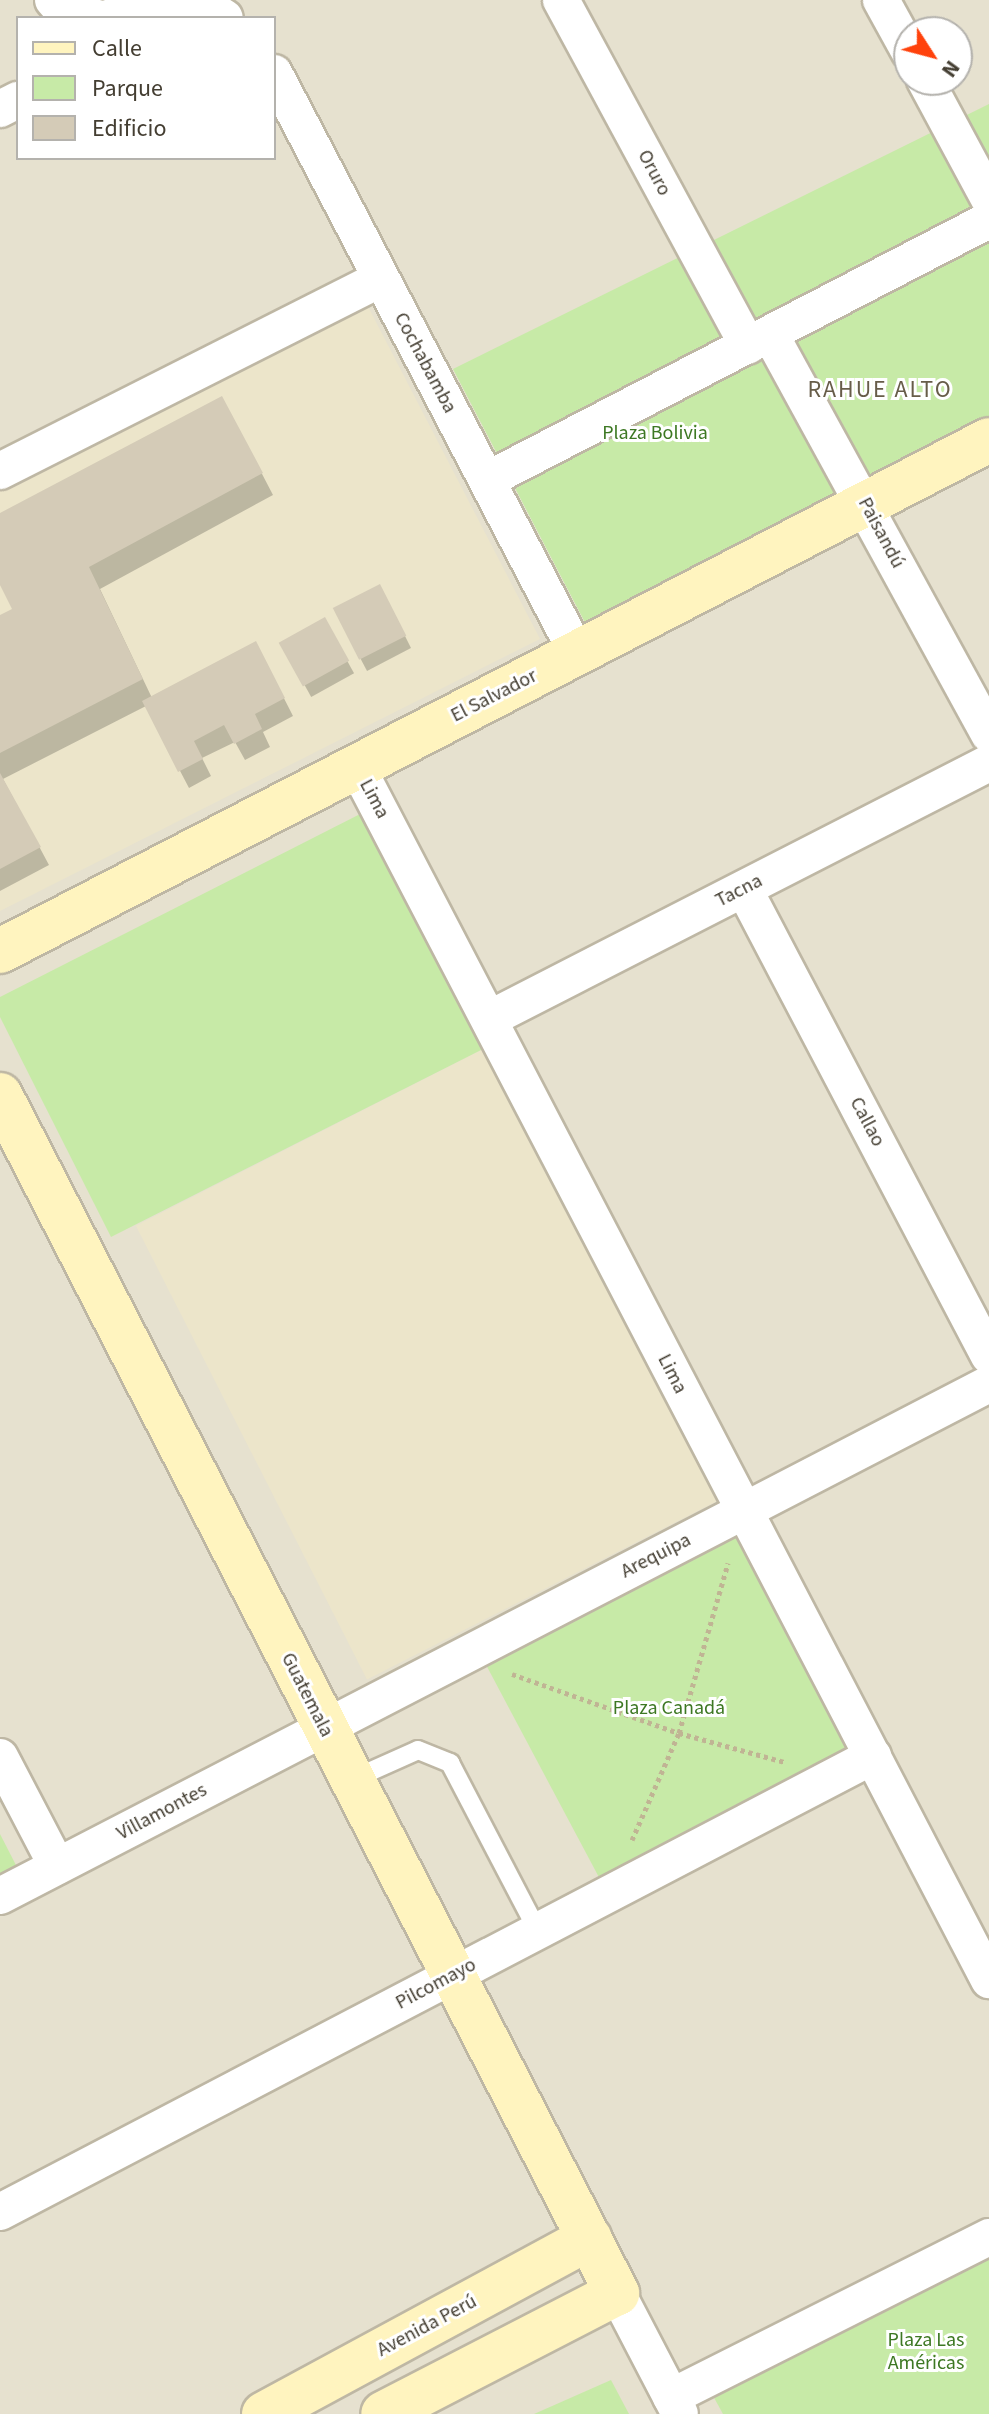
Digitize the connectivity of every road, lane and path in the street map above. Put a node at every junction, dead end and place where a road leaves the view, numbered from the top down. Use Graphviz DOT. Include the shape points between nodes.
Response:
graph roads {
  1 [pos="53,0"];
  2 [pos="161,0"];
  3 [pos="561,0"];
  4 [pos="881,0"];
  5 [pos="90,16"];
  6 [pos="114,16"];
  7 [pos="141,16"];
  8 [pos="222,16"];
  9 [pos="893,22"];
  10 [pos="276,77"];
  11 [pos="934,96"];
  12 [pos="989,199"];
  13 [pos="989,220"];
  14 [pos="380,279"];
  15 [pos="759,340"];
  16 [pos="989,440"];
  17 [pos="0,471"];
  18 [pos="487,480"];
  19 [pos="866,504"];
  20 [pos="577,653"];
  21 [pos="989,734"];
  22 [pos="989,763"];
  23 [pos="357,767"];
  24 [pos="744,889"];
  25 [pos="0,951"];
  26 [pos="489,1019"];
  27 [pos="0,1095"];
  28 [pos="989,1356"];
  29 [pos="989,1384"];
  30 [pos="742,1511"];
  31 [pos="463,1655"];
  32 [pos="323,1727"];
  33 [pos="679,1733"];
  34 [pos="873,1756"];
  35 [pos="0,1757"];
  36 [pos="835,1775"];
  37 [pos="351,1780"];
  38 [pos="57,1866"];
  39 [pos="608,1894"];
  40 [pos="0,1896"];
  41 [pos="538,1931"];
  42 [pos="452,1975"];
  43 [pos="989,1980"];
  44 [pos="0,2212"];
  45 [pos="989,2237"];
  46 [pos="590,2238"];
  47 [pos="617,2293"];
  48 [pos="676,2405"];
  49 [pos="264,2414"];
  50 [pos="383,2414"];
  1 -- 5 [label="street" via="59,7"];
  2 -- 6 [label="street"];
  2 -- 7 [label="street"];
  2 -- 8 [label="street" via="206,6"];
  3 -- 15 [label="street, Oruro"];
  4 -- 9 [label="street"];
  10 -- 14 [label="street, Cochabamba"];
  11 -- 12 [label="street"];
  13 -- 15 [label="street"];
  14 -- 17 [label="street"];
  14 -- 18 [label="street, Cochabamba"];
  15 -- 18 [label="street"];
  15 -- 19 [label="street, Paisandú"];
  16 -- 19 [label="street, El Salvador"];
  18 -- 20 [label="street, Cochabamba"];
  19 -- 20 [label="street, El Salvador"];
  19 -- 21 [label="street, Paisandú"];
  20 -- 23 [label="street, El Salvador"];
  22 -- 24 [label="street, Tacna"];
  23 -- 25 [label="street, El Salvador"];
  23 -- 26 [label="street, Lima"];
  24 -- 26 [label="street, Tacna"];
  24 -- 28 [label="street, Callao"];
  26 -- 30 [label="street, Lima"];
  27 -- 32 [label="street, Guatemala"];
  29 -- 30 [label="street, Arequipa"];
  30 -- 31 [label="street, Arequipa"];
  30 -- 33 [label="path"];
  30 -- 34 [label="street, Lima"];
  31 -- 32 [label="street, Arequipa"];
  31 -- 33 [label="path"];
  32 -- 37 [label="street, Guatemala"];
  32 -- 38 [label="street, Villamontes"];
  33 -- 36 [label="path"];
  33 -- 39 [label="path"];
  34 -- 36 [label="street, Pilcomayo"];
  34 -- 43 [label="street, Lima"];
  35 -- 38 [label="street"];
  36 -- 39 [label="street, Pilcomayo"];
  37 -- 41 [label="lane" via="418,1750 450,1763"];
  37 -- 42 [label="street, Guatemala"];
  38 -- 40 [label="street, Villamontes"];
  39 -- 41 [label="street, Pilcomayo"];
  41 -- 42 [label="street, Pilcomayo"];
  42 -- 44 [label="street, Pilcomayo"];
  42 -- 46 [label="street, Guatemala"];
  45 -- 48 [label="street"];
  46 -- 47 [label="street, Guatemala"];
  46 -- 49 [label="street, Avenida Perú"];
  47 -- 48 [label="street"];
  47 -- 50 [label="street"];
}
